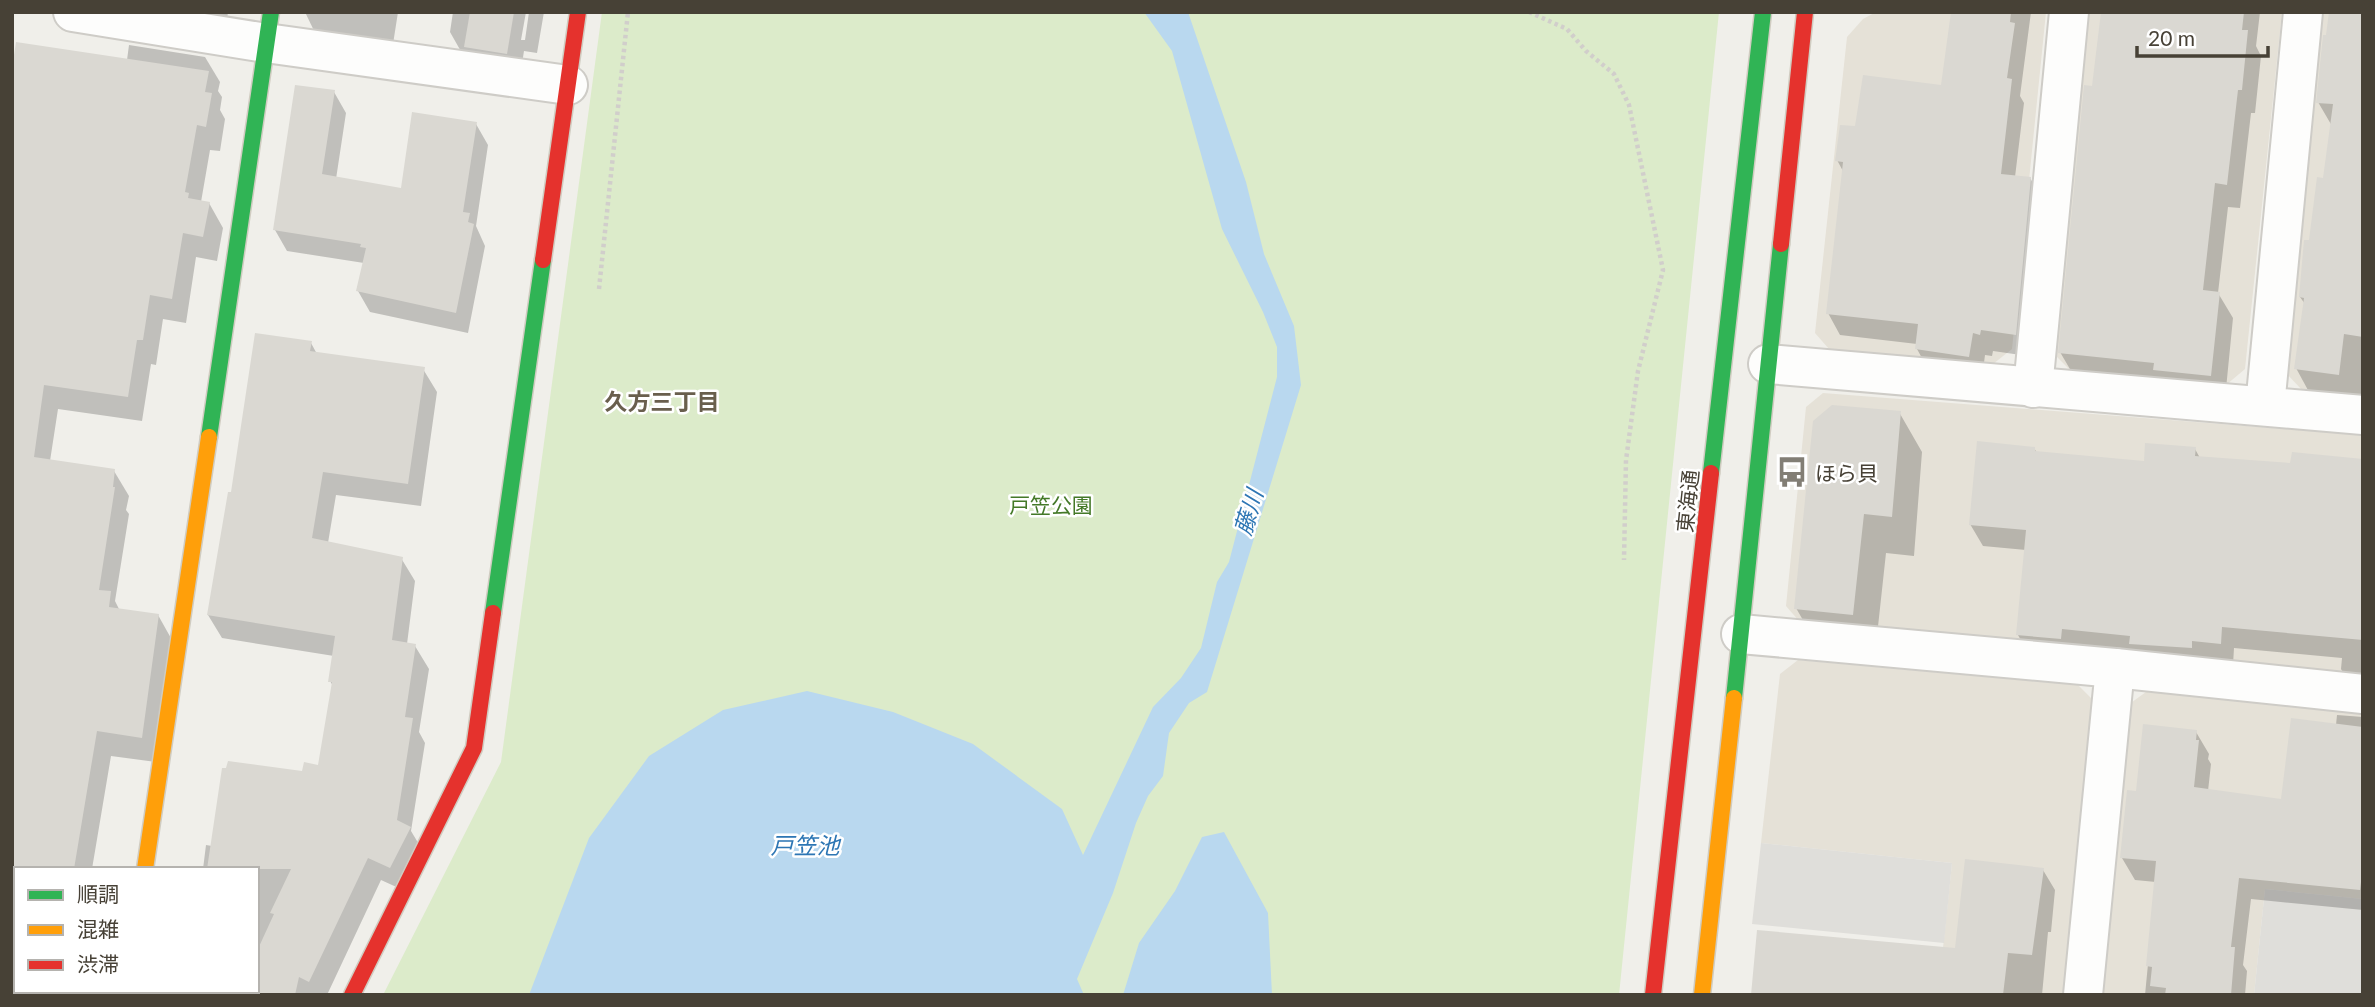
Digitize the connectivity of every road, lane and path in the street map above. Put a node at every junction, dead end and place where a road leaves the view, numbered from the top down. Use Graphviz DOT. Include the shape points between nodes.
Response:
graph roads {
  1 [pos="73,12"];
  2 [pos="578,12"];
  3 [pos="628,12"];
  4 [pos="1529,12"];
  5 [pos="1763,12"];
  6 [pos="1805,12"];
  7 [pos="2069,12"];
  8 [pos="2303,12"];
  9 [pos="269,27"];
  10 [pos="568,85"];
  11 [pos="599,289"];
  12 [pos="1768,364"];
  13 [pos="2033,388"];
  14 [pos="2265,406"];
  15 [pos="2363,415"];
  16 [pos="1624,561"];
  17 [pos="1741,634"];
  18 [pos="2115,668"];
  19 [pos="2363,694"];
  20 [pos="145,867"];
  21 [pos="352,995"];
  22 [pos="1653,995"];
  23 [pos="1702,995"];
  24 [pos="2083,995"];
  1 -- 9 [label="street"];
  2 -- 10 [label="main road"];
  3 -- 11 [label="path"];
  4 -- 16 [label="path" via="1567,29 1614,74 1629,105 1663,271 1638,371 1626,460"];
  5 -- 22 [label="main road, 東海通"];
  6 -- 12 [label="main road"];
  7 -- 13 [label="street"];
  8 -- 14 [label="street"];
  9 -- 10 [label="street"];
  9 -- 20 [label="main road"];
  10 -- 21 [label="main road" via="474,748"];
  12 -- 13 [label="street"];
  12 -- 17 [label="main road"];
  13 -- 14 [label="street"];
  14 -- 15 [label="street"];
  17 -- 18 [label="street"];
  17 -- 23 [label="main road"];
  18 -- 19 [label="street"];
  18 -- 24 [label="street"];
}
